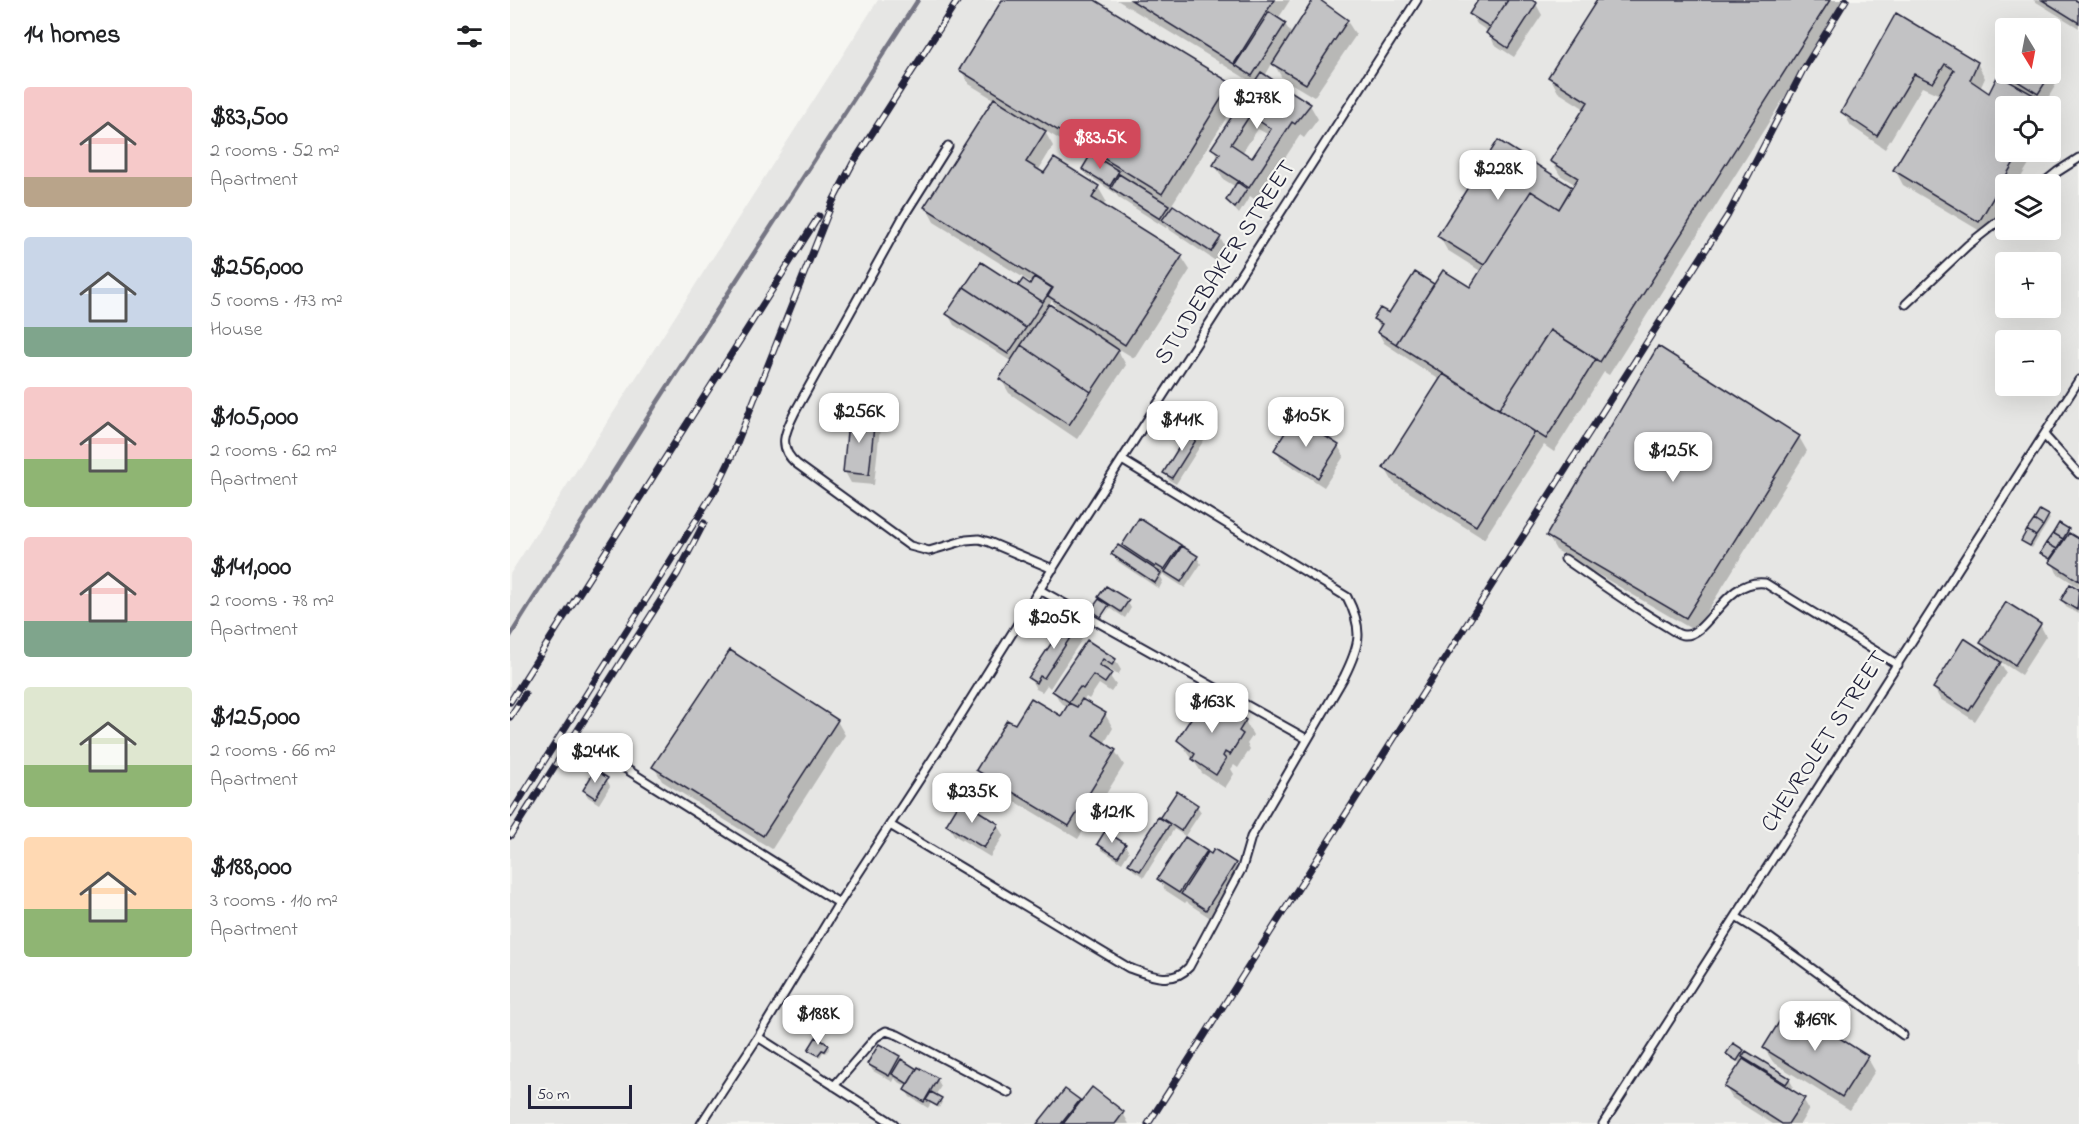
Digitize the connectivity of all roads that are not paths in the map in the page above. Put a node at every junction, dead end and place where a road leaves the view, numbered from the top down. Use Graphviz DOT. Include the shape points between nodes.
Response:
graph roads {
  1 [pos="1417,0"];
  2 [pos="948,146"];
  3 [pos="2079,158"];
  4 [pos="2054,174"];
  5 [pos="1995,223"];
  6 [pos="1906,304"];
  7 [pos="2079,380"];
  8 [pos="2044,435"];
  9 [pos="1122,460"];
  10 [pos="2079,474"];
  11 [pos="1564,559"];
  12 [pos="1053,569"];
  13 [pos="1040,590"];
  14 [pos="1898,665"];
  15 [pos="1307,740"];
  16 [pos="588,745"];
  17 [pos="890,825"];
  18 [pos="840,903"];
  19 [pos="1736,917"];
  20 [pos="1903,1035"];
  21 [pos="758,1037"];
  22 [pos="834,1086"];
  23 [pos="1009,1093"];
  24 [pos="701,1124"];
  25 [pos="894,1124"];
  26 [pos="1603,1124"];
  1 -- 9 [label="lane, STUDEBAKER STREET"];
  2 -- 12 [label="lane" via="902,219 796,410 787,429 785,449 796,464 910,546 929,551 979,539"];
  3 -- 4 [label="lane"];
  5 -- 6 [label="lane"];
  7 -- 8 [label="lane, CHEVROLET STREET"];
  8 -- 10 [label="lane"];
  8 -- 14 [label="lane, CHEVROLET STREET"];
  9 -- 12 [label="lane, STUDEBAKER STREET"];
  9 -- 15 [label="lane" via="1347,597 1359,629 1357,651"];
  11 -- 14 [label="lane" via="1682,635 1699,629 1722,602 1742,587 1765,583"];
  12 -- 13 [label="lane, STUDEBAKER STREET"];
  13 -- 15 [label="lane"];
  13 -- 17 [label="lane, STUDEBAKER STREET"];
  14 -- 19 [label="lane, CHEVROLET STREET"];
  15 -- 17 [label="lane" via="1251,837 1242,868 1189,967 1181,975 1169,978 1129,968"];
  16 -- 18 [label="lane"];
  17 -- 18 [label="lane, STUDEBAKER STREET"];
  18 -- 21 [label="lane, STUDEBAKER STREET"];
  19 -- 20 [label="lane"];
  19 -- 26 [label="lane, CHEVROLET STREET"];
  21 -- 22 [label="lane"];
  21 -- 24 [label="lane, STUDEBAKER STREET"];
  22 -- 23 [label="lane" via="876,1036 886,1031"];
  22 -- 25 [label="lane"];
}
